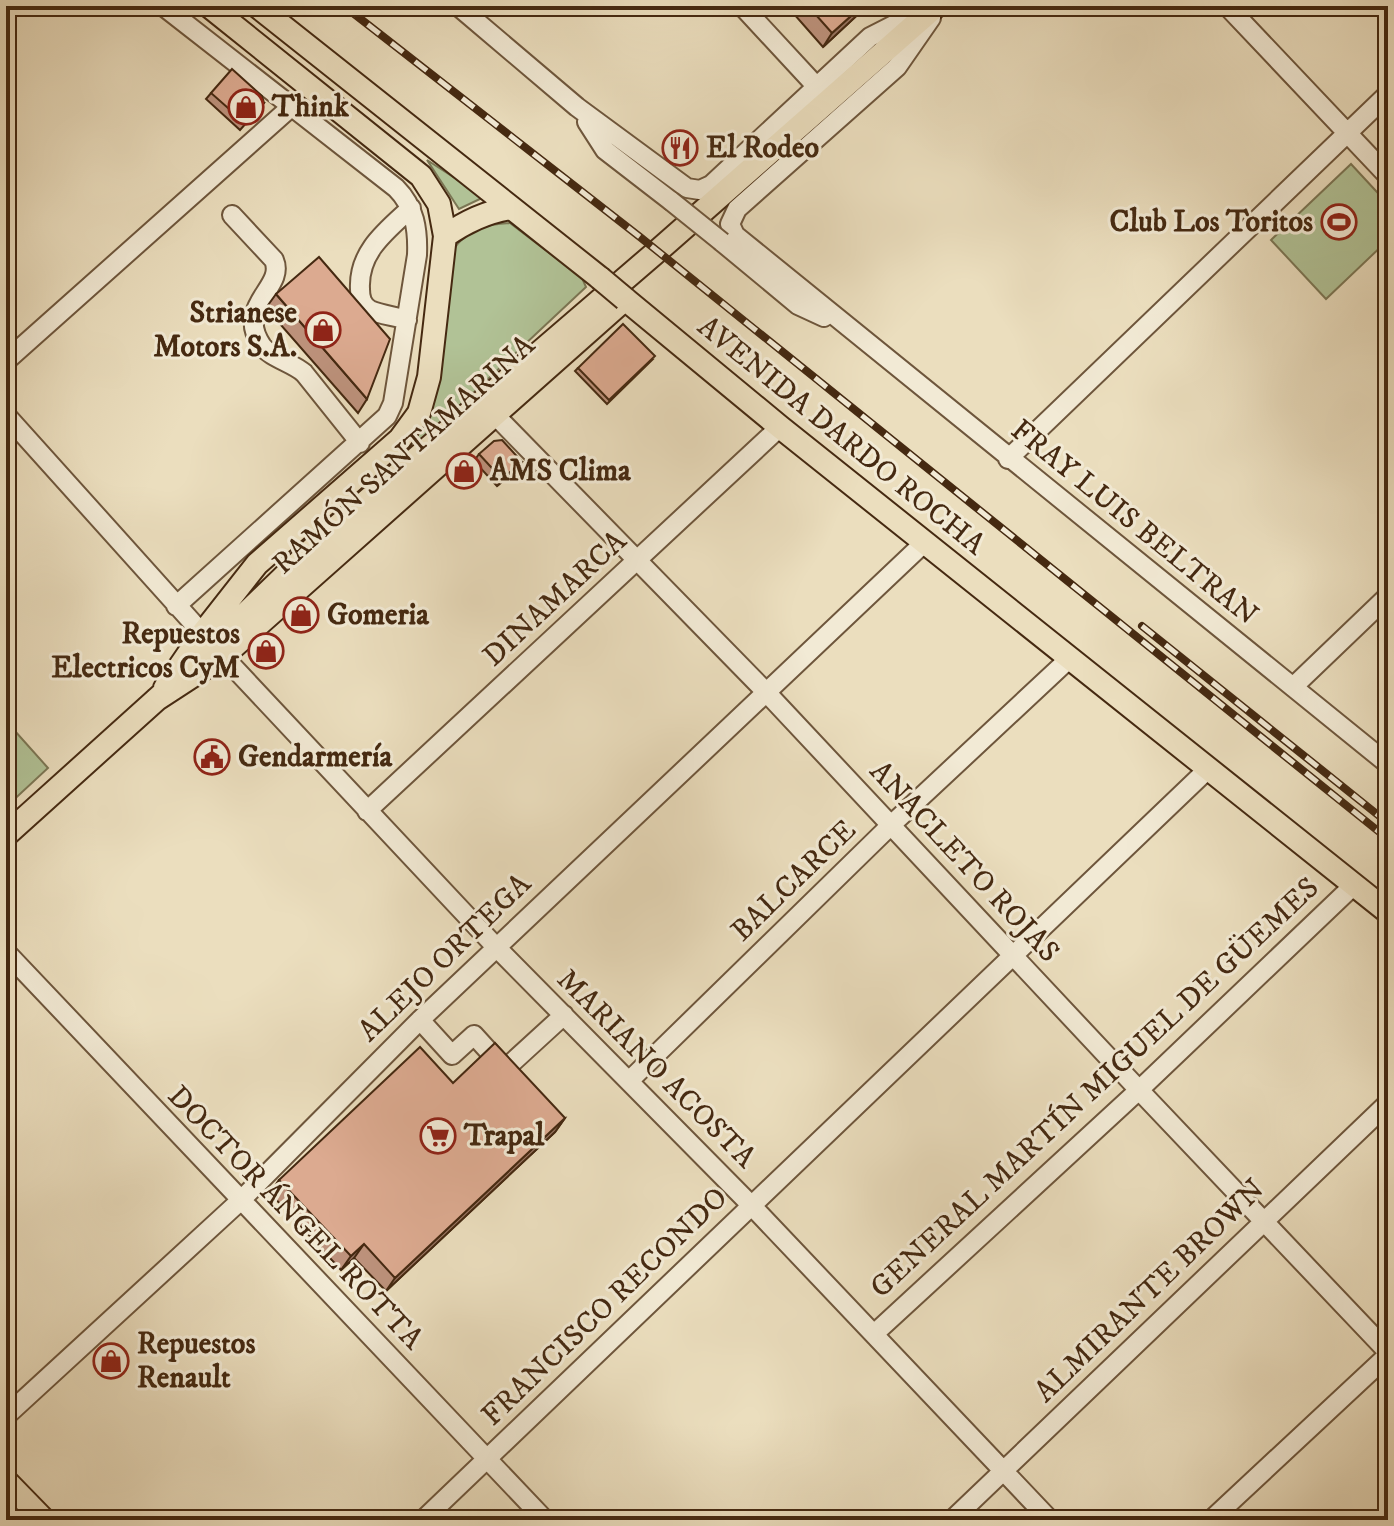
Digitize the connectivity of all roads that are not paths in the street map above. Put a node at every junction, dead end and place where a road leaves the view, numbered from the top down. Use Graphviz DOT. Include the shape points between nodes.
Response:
graph roads {
  1 [pos="163,6"];
  2 [pos="209,6"];
  3 [pos="257,6"];
  4 [pos="458,6"];
  5 [pos="742,6"];
  6 [pos="935,6"];
  7 [pos="1227,6"];
  8 [pos="817,87"];
  9 [pos="1388,94"];
  10 [pos="291,107"];
  11 [pos="577,107"];
  12 [pos="1348,133"];
  13 [pos="1388,176"];
  14 [pos="411,208"];
  15 [pos="510,208"];
  16 [pos="232,215"];
  17 [pos="445,236"];
  18 [pos="625,299"];
  19 [pos="407,320"];
  20 [pos="844,326"];
  21 [pos="6,361"];
  22 [pos="6,415"];
  23 [pos="495,415"];
  24 [pos="780,427"];
  25 [pos="360,443"];
  26 [pos="1008,459"];
  27 [pos="925,542"];
  28 [pos="637,561"];
  29 [pos="1388,596"];
  30 [pos="176,606"];
  31 [pos="213,645"];
  32 [pos="1070,658"];
  33 [pos="1293,687"];
  34 [pos="766,692"];
  35 [pos="1388,764"];
  36 [pos="1207,770"];
  37 [pos="367,811"];
  38 [pos="890,826"];
  39 [pos="6,835"];
  40 [pos="1355,884"];
  41 [pos="1388,912"];
  42 [pos="496,947"];
  43 [pos="6,952"];
  44 [pos="1014,955"];
  45 [pos="564,1015"];
  46 [pos="420,1020"];
  47 [pos="629,1081"];
  48 [pos="1139,1090"];
  49 [pos="1388,1103"];
  50 [pos="240,1201"];
  51 [pos="751,1205"];
  52 [pos="1265,1220"];
  53 [pos="874,1334"];
  54 [pos="1388,1354"];
  55 [pos="6,1416"];
  56 [pos="487,1459"];
  57 [pos="1003,1473"];
  58 [pos="6,1481"];
  59 [pos="44,1520"];
  60 [pos="423,1520"];
  61 [pos="545,1520"];
  62 [pos="952,1520"];
  63 [pos="1050,1520"];
  64 [pos="1211,1520"];
  1 -- 10 [label="street"];
  2 -- 17 [label="main road" via="421,176 439,204"];
  3 -- 15 [label="main road, AVENIDA DARDO ROCHA"];
  4 -- 11 [label="street, FRAY LUIS BELTRAN"];
  5 -- 8 [label="street"];
  6 -- 8 [label="street" via="870,37"];
  6 -- 20 [label="street, FRAY LUIS BELTRAN" via="897,67 737,209 730,224 735,235"];
  6 -- 31 [label="main road, RAMÓN SANTAMARINA" via="326,536"];
  7 -- 12 [label="street"];
  8 -- 11 [label="street, FRAY LUIS BELTRAN" via="700,190 687,188"];
  9 -- 12 [label="street"];
  10 -- 14 [label="street" via="396,188"];
  10 -- 21 [label="street"];
  11 -- 20 [label="street, FRAY LUIS BELTRAN, bridge" via="605,150 798,305"];
  12 -- 13 [label="street"];
  12 -- 26 [label="street"];
  14 -- 19 [label="street, RAMÓN SANTAMARINA" via="417,255"];
  14 -- 19 [label="street" via="370,249 359,286 361,301 369,309"];
  15 -- 17 [label="main road" via="488,213"];
  15 -- 18 [label="main road, AVENIDA DARDO ROCHA, bridge"];
  16 -- 25 [label="street" via="277,268 254,310 263,348 304,373"];
  17 -- 31 [label="main road, RAMÓN SANTAMARINA" via="429,377 419,413 400,439 257,564"];
  18 -- 23 [label="main road, RAMÓN SANTAMARINA"];
  18 -- 24 [label="main road, AVENIDA DARDO ROCHA"];
  19 -- 25 [label="street, RAMÓN SANTAMARINA" via="393,403"];
  20 -- 26 [label="street, FRAY LUIS BELTRAN"];
  22 -- 30 [label="street, MARIANO ACOSTA"];
  23 -- 28 [label="street, ANACLETO ROJAS"];
  23 -- 31 [label="main road, RAMÓN SANTAMARINA"];
  24 -- 27 [label="main road, AVENIDA DARDO ROCHA"];
  24 -- 28 [label="street, DINAMARCA"];
  25 -- 30 [label="street, RAMÓN SANTAMARINA"];
  26 -- 33 [label="street, FRAY LUIS BELTRAN"];
  27 -- 32 [label="main road, AVENIDA DARDO ROCHA"];
  27 -- 34 [label="street, ALEJO ORTEGA"];
  28 -- 34 [label="street, ANACLETO ROJAS"];
  28 -- 37 [label="street, DINAMARCA"];
  29 -- 33 [label="street"];
  30 -- 31 [label="street, MARIANO ACOSTA"];
  31 -- 37 [label="street, MARIANO ACOSTA"];
  31 -- 39 [label="main road, RAMÓN SANTAMARINA"];
  32 -- 36 [label="main road, AVENIDA DARDO ROCHA"];
  32 -- 38 [label="street, BALCARCE"];
  33 -- 35 [label="street, FRAY LUIS BELTRAN"];
  34 -- 38 [label="street, ANACLETO ROJAS"];
  34 -- 42 [label="street, ALEJO ORTEGA"];
  36 -- 40 [label="main road, AVENIDA DARDO ROCHA"];
  36 -- 44 [label="street, FRANCISCO RECONDO"];
  37 -- 42 [label="street, MARIANO ACOSTA"];
  38 -- 44 [label="street, ANACLETO ROJAS"];
  38 -- 47 [label="street, BALCARCE"];
  40 -- 41 [label="main road, AVENIDA DARDO ROCHA"];
  40 -- 48 [label="street, GENERAL MARTÍN MIGUEL DE GÜEMES"];
  42 -- 45 [label="street, MARIANO ACOSTA"];
  42 -- 46 [label="street, ALEJO ORTEGA"];
  43 -- 50 [label="street, DOCTOR ÁNGEL ROTTA"];
  44 -- 48 [label="street, ANACLETO ROJAS"];
  44 -- 51 [label="street, FRANCISCO RECONDO"];
  45 -- 46 [label="street" via="505,1069 474,1035 452,1055"];
  45 -- 47 [label="street, MARIANO ACOSTA"];
  46 -- 50 [label="street, ALEJO ORTEGA"];
  47 -- 51 [label="street, MARIANO ACOSTA"];
  48 -- 52 [label="street, ANACLETO ROJAS"];
  48 -- 53 [label="street, GENERAL MARTÍN MIGUEL DE GÜEMES"];
  49 -- 52 [label="street, ALMIRANTE BROWN"];
  50 -- 55 [label="street, ALEJO ORTEGA"];
  50 -- 56 [label="street, DOCTOR ÁNGEL ROTTA"];
  51 -- 53 [label="street, MARIANO ACOSTA"];
  51 -- 56 [label="street, FRANCISCO RECONDO"];
  52 -- 54 [label="street, ANACLETO ROJAS"];
  52 -- 57 [label="street, ALMIRANTE BROWN"];
  53 -- 57 [label="street, MARIANO ACOSTA"];
  54 -- 64 [label="street"];
  56 -- 60 [label="street, FRANCISCO RECONDO"];
  56 -- 61 [label="street, DOCTOR ÁNGEL ROTTA"];
  57 -- 62 [label="street, ALMIRANTE BROWN"];
  57 -- 63 [label="street, MARIANO ACOSTA"];
  58 -- 59 [label="main road"];
}
